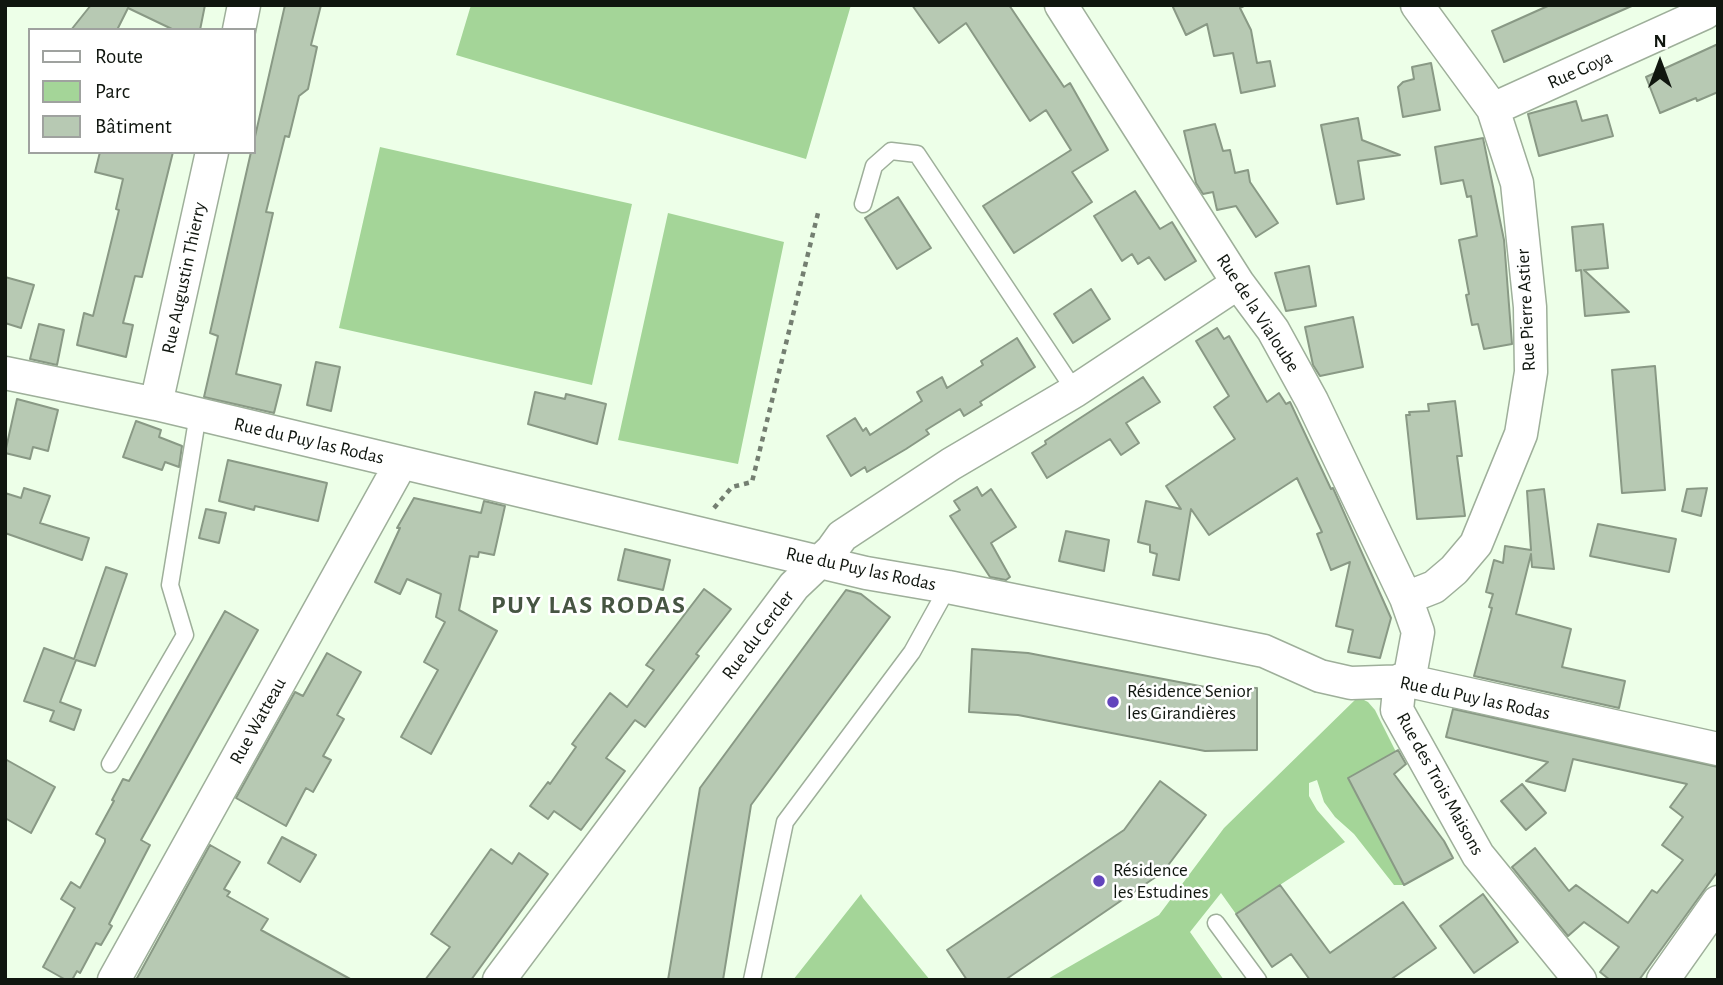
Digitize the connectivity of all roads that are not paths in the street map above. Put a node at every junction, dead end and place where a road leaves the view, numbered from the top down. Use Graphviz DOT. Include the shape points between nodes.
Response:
graph roads {
  1 [pos="244,5"];
  2 [pos="1062,5"];
  3 [pos="1417,5"];
  4 [pos="1710,8"];
  5 [pos="239,28"];
  6 [pos="1493,109"];
  7 [pos="212,154"];
  8 [pos="863,204"];
  9 [pos="1238,284"];
  10 [pos="5,373"];
  11 [pos="1075,391"];
  12 [pos="156,404"];
  13 [pos="198,414"];
  14 [pos="401,463"];
  15 [pos="817,562"];
  16 [pos="948,587"];
  17 [pos="1406,598"];
  18 [pos="1404,680"];
  19 [pos="1718,749"];
  20 [pos="110,764"];
  21 [pos="1717,905"];
  22 [pos="1216,923"];
  23 [pos="114,980"];
  24 [pos="499,980"];
  25 [pos="752,980"];
  26 [pos="1258,980"];
  27 [pos="1580,980"];
  28 [pos="1663,980"];
  1 -- 5 [label="street"];
  2 -- 9 [label="street, Rue de la Vialoube"];
  3 -- 6 [label="street, Rue Pierre Astier"];
  4 -- 6 [label="street, Rue Goya"];
  6 -- 17 [label="street, Rue Pierre Astier" via="1517,183 1530,307 1531,372 1521,434 1476,544 1434,587"];
  7 -- 12 [label="street, Rue Augustin Thierry"];
  8 -- 11 [label="lane" via="874,166 891,151 917,154"];
  9 -- 11 [label="street, Rue du Cercler"];
  9 -- 17 [label="street, Rue de la Vialoube" via="1273,330 1312,401"];
  10 -- 12 [label="street, Rue du Puy las Rodas"];
  11 -- 15 [label="street, Rue du Cercler" via="951,464 842,536"];
  12 -- 13 [label="street, Rue du Puy las Rodas"];
  13 -- 14 [label="street, Rue du Puy las Rodas"];
  13 -- 20 [label="lane" via="170,585 185,635"];
  14 -- 15 [label="street, Rue du Puy las Rodas"];
  14 -- 23 [label="street, Rue Watteau"];
  15 -- 16 [label="street, Rue du Puy las Rodas"];
  15 -- 24 [label="street, Rue du Cercler" via="794,586"];
  16 -- 18 [label="street, Rue du Puy las Rodas" via="1264,651 1320,676 1351,683"];
  16 -- 25 [label="lane" via="912,652 785,822"];
  17 -- 18 [label="street, Rue de la Vialoube" via="1418,632"];
  18 -- 19 [label="street, Rue du Puy las Rodas"];
  18 -- 27 [label="street, Rue des Trois Maisons" via="1397,710 1478,855"];
  21 -- 28 [label="street"];
  22 -- 26 [label="lane"];
}
